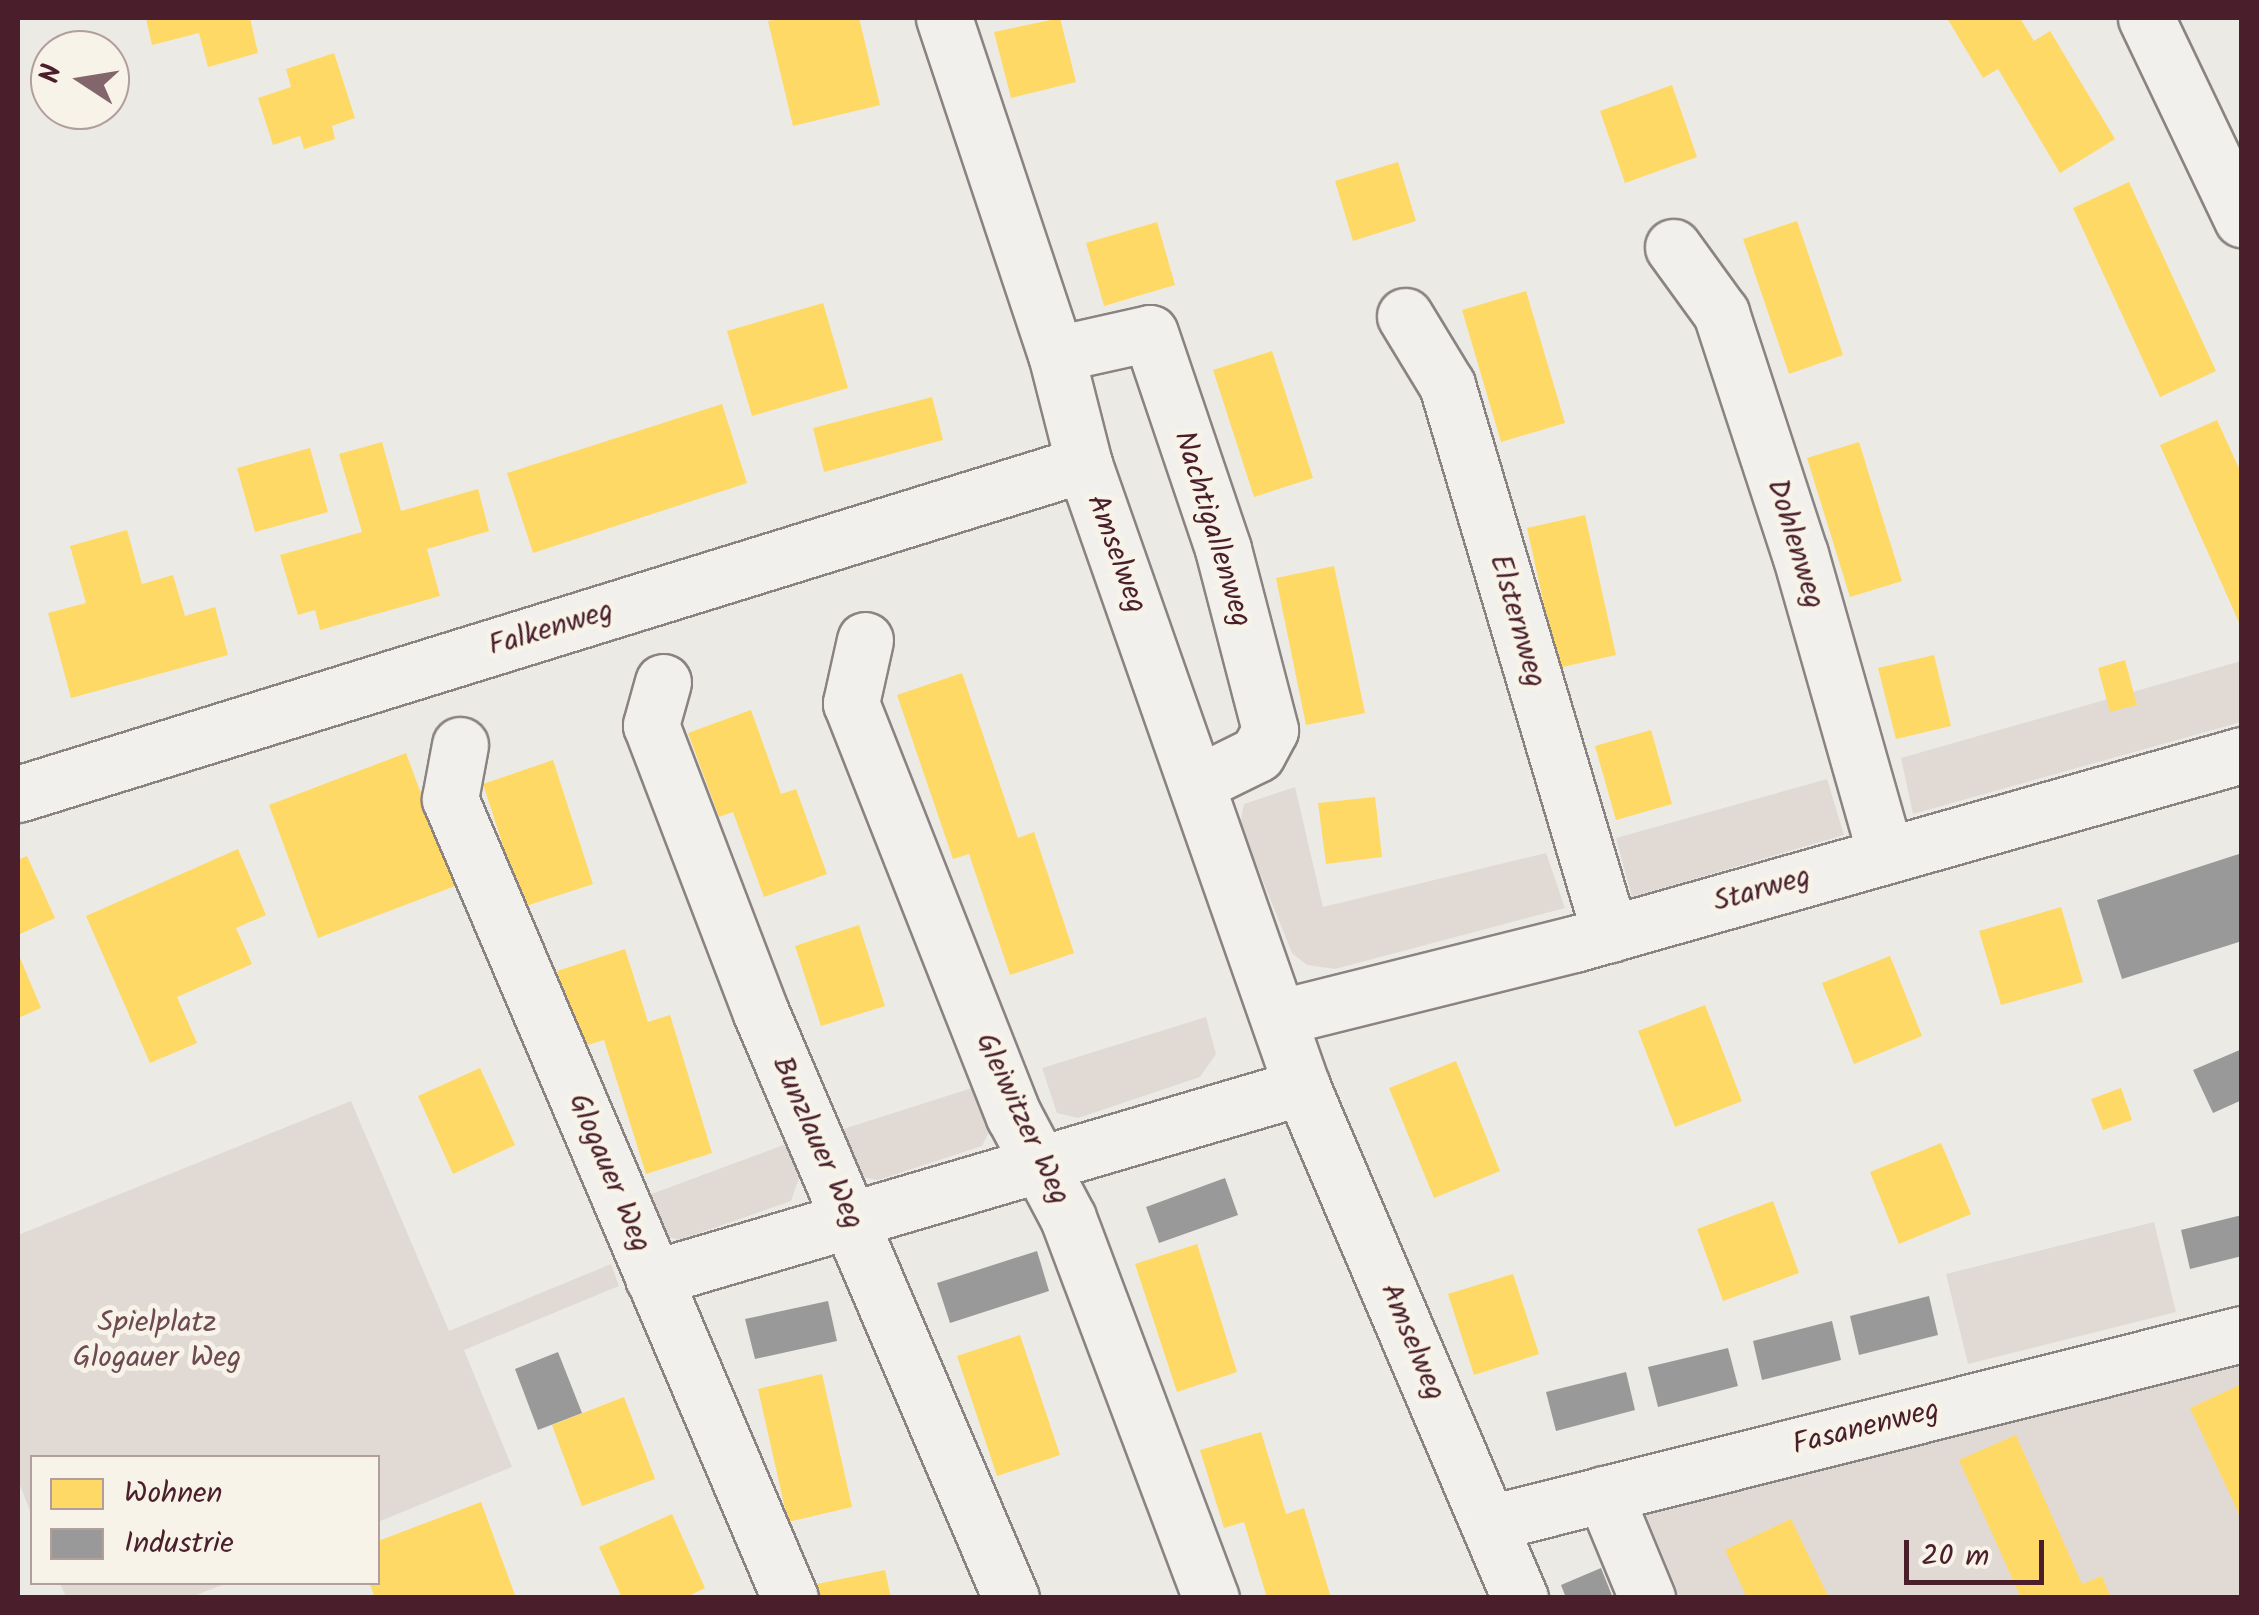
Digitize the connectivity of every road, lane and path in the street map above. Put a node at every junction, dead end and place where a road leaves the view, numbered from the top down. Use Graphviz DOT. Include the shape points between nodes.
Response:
graph roads {
  1 [pos="944,18"];
  2 [pos="2146,18"];
  3 [pos="2242,219"];
  4 [pos="1673,246"];
  5 [pos="1405,316"];
  6 [pos="1056,354"];
  7 [pos="1084,464"];
  8 [pos="865,640"];
  9 [pos="663,682"];
  10 [pos="460,744"];
  11 [pos="2242,756"];
  12 [pos="1198,782"];
  13 [pos="18,794"];
  14 [pos="1886,855"];
  15 [pos="1610,934"];
  16 [pos="1281,1017"];
  17 [pos="1302,1087"];
  18 [pos="1041,1163"];
  19 [pos="851,1219"];
  20 [pos="653,1278"];
  21 [pos="2242,1334"];
  22 [pos="1604,1494"];
  23 [pos="1490,1523"];
  24 [pos="790,1598"];
  25 [pos="1010,1598"];
  26 [pos="1211,1598"];
  27 [pos="1520,1598"];
  28 [pos="1646,1598"];
  1 -- 6 [label="street, Amselweg"];
  2 -- 3 [label="street"];
  4 -- 14 [label="street, Dohlenweg" via="1721,313 1800,554"];
  5 -- 15 [label="street, Elsternweg" via="1447,385"];
  6 -- 7 [label="street, Amselweg"];
  6 -- 12 [label="street, Nachtigallenweg" via="1150,333 1223,549 1270,730 1257,754"];
  7 -- 12 [label="street, Amselweg"];
  7 -- 13 [label="street, Falkenweg"];
  8 -- 18 [label="street, Gleiwitzer Weg" via="851,702 1014,1116"];
  9 -- 19 [label="street, Bunzlauer Weg" via="651,725 761,1014"];
  10 -- 20 [label="street, Glogauer Weg" via="450,799"];
  11 -- 14 [label="street, Starweg"];
  12 -- 16 [label="street, Amselweg"];
  14 -- 15 [label="street, Starweg"];
  15 -- 16 [label="street, Starweg"];
  16 -- 17 [label="street, Amselweg"];
  17 -- 18 [label="street"];
  17 -- 23 [label="street, Amselweg"];
  18 -- 19 [label="street"];
  18 -- 26 [label="street, Gleiwitzer Weg" via="1068,1218"];
  19 -- 20 [label="street"];
  19 -- 25 [label="street, Bunzlauer Weg"];
  20 -- 24 [label="street, Glogauer Weg"];
  21 -- 22 [label="street, Fasanenweg"];
  22 -- 23 [label="street, Fasanenweg"];
  22 -- 28 [label="street"];
  23 -- 27 [label="street, Amselweg"];
}
